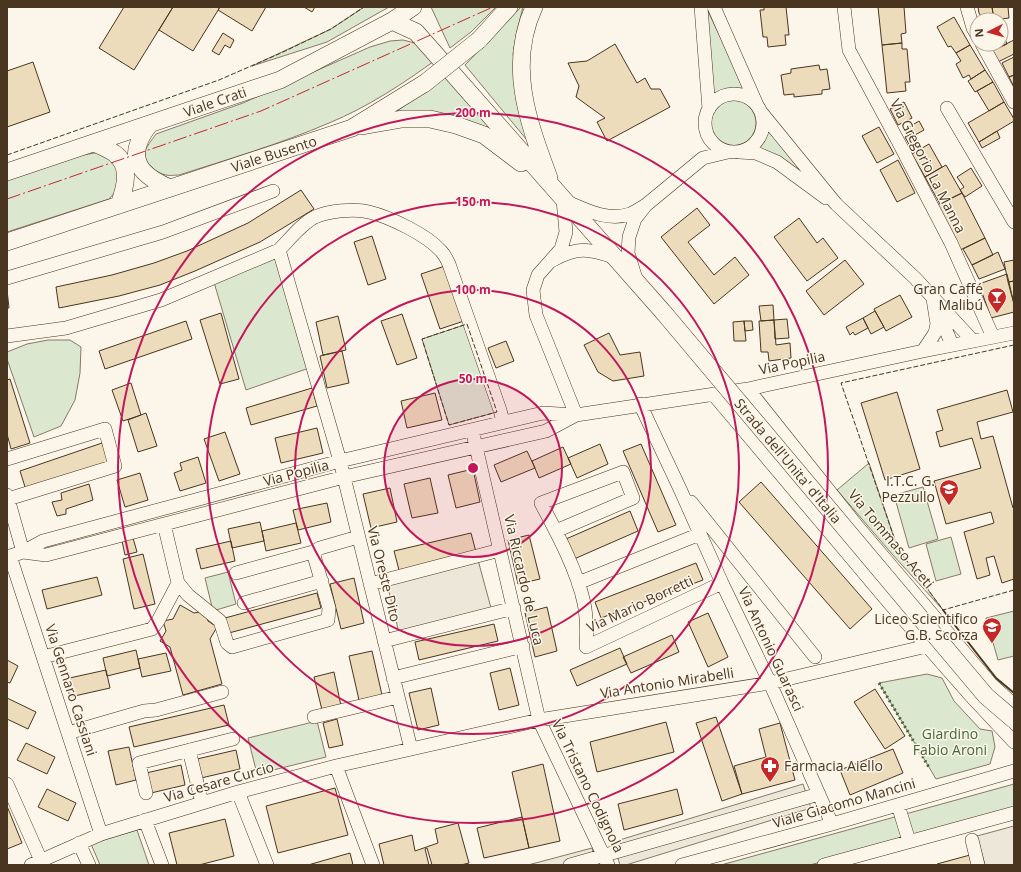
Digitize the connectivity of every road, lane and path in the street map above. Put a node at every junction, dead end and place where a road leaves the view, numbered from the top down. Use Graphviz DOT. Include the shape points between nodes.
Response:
graph roads {
  1 [pos="413,7"];
  2 [pos="509,7"];
  3 [pos="534,7"];
  4 [pos="701,7"];
  5 [pos="714,7"];
  6 [pos="844,7"];
  7 [pos="392,21"];
  8 [pos="986,52"];
  9 [pos="1014,102"];
  10 [pos="759,108"];
  11 [pos="947,108"];
  12 [pos="709,109"];
  13 [pos="150,124"];
  14 [pos="352,128"];
  15 [pos="709,138"];
  16 [pos="94,143"];
  17 [pos="733,152"];
  18 [pos="703,158"];
  19 [pos="7,172"];
  20 [pos="551,186"];
  21 [pos="170,188"];
  22 [pos="273,191"];
  23 [pos="563,200"];
  24 [pos="836,204"];
  25 [pos="119,205"];
  26 [pos="646,205"];
  27 [pos="1014,222"];
  28 [pos="7,242"];
  29 [pos="279,250"];
  30 [pos="614,257"];
  31 [pos="548,262"];
  32 [pos="7,278"];
  33 [pos="638,283"];
  34 [pos="934,298"];
  35 [pos="1014,333"];
  36 [pos="7,336"];
  37 [pos="993,337"];
  38 [pos="973,341"];
  39 [pos="952,345"];
  40 [pos="922,351"];
  41 [pos="748,389"];
  42 [pos="713,394"];
  43 [pos="640,404"];
  44 [pos="576,415"];
  45 [pos="503,422"];
  46 [pos="472,429"];
  47 [pos="476,446"];
  48 [pos="7,459"];
  49 [pos="340,461"];
  50 [pos="344,477"];
  51 [pos="680,489"];
  52 [pos="8,497"];
  53 [pos="164,524"];
  54 [pos="556,531"];
  55 [pos="700,534"];
  56 [pos="358,537"];
  57 [pos="500,550"];
  58 [pos="22,552"];
  59 [pos="313,552"];
  60 [pos="8,556"];
  61 [pos="236,573"];
  62 [pos="322,581"];
  63 [pos="178,583"];
  64 [pos="578,583"];
  65 [pos="722,583"];
  66 [pos="370,584"];
  67 [pos="244,603"];
  68 [pos="514,608"];
  69 [pos="384,641"];
  70 [pos="523,646"];
  71 [pos="927,646"];
  72 [pos="43,657"];
  73 [pos="815,657"];
  74 [pos="393,678"];
  75 [pos="770,683"];
  76 [pos="222,692"];
  77 [pos="398,697"];
  78 [pos="1014,705"];
  79 [pos="314,717"];
  80 [pos="539,720"];
  81 [pos="1014,720"];
  82 [pos="68,733"];
  83 [pos="233,739"];
  84 [pos="1014,742"];
  85 [pos="411,749"];
  86 [pos="189,750"];
  87 [pos="336,766"];
  88 [pos="1014,770"];
  89 [pos="7,784"];
  90 [pos="238,792"];
  91 [pos="146,793"];
  92 [pos="819,794"];
  93 [pos="202,803"];
  94 [pos="898,804"];
  95 [pos="1014,813"];
  96 [pos="145,820"];
  97 [pos="832,824"];
  98 [pos="964,826"];
  99 [pos="101,834"];
  100 [pos="909,841"];
  101 [pos="79,843"];
  102 [pos="606,860"];
  103 [pos="38,864"];
  104 [pos="89,865"];
  105 [pos="162,865"];
  106 [pos="267,865"];
  107 [pos="373,865"];
  108 [pos="570,865"];
  109 [pos="682,865"];
  110 [pos="824,865"];
  111 [pos="978,865"];
  1 -- 7 [label="main road, Viale Crati"];
  2 -- 14 [label="main road, Viale Busento, bridge" via="479,40 425,83"];
  3 -- 20 [label="main road" via="528,20 522,55 522,88 531,128"];
  4 -- 12 [label="street"];
  5 -- 10 [label="street"];
  6 -- 37 [label="street, Via Gregorio La Manna" via="849,50 951,243"];
  7 -- 13 [label="main road, Viale Crati" via="280,80"];
  7 -- 20 [label="main road" via="416,32"];
  8 -- 9 [label="street"];
  10 -- 12 [label="street" via="743,96 734,94 715,101"];
  10 -- 17 [label="street" via="763,126 760,136 755,144 747,149"];
  10 -- 24 [label="street"];
  11 -- 27 [label="street"];
  12 -- 15 [label="street" via="705,123"];
  13 -- 16 [label="main road, Viale Crati"];
  13 -- 21 [label="main road" via="139,142 136,153 138,162 148,176"];
  14 -- 20 [label="main road" via="402,119 430,119 456,125 484,135"];
  14 -- 21 [label="main road, Viale Busento"];
  15 -- 17 [label="street" via="721,149"];
  15 -- 18 [label="street"];
  16 -- 19 [label="main road, Viale Crati"];
  16 -- 25 [label="main road" via="115,154 122,163 126,176 125,189"];
  17 -- 18 [label="street"];
  17 -- 24 [label="street" via="756,153 777,162"];
  18 -- 26 [label="street"];
  20 -- 23 [label="main road, Strada dell'Unita' d'Italia"];
  21 -- 25 [label="main road, Viale Busento"];
  22 -- 32 [label="street" via="163,232"];
  23 -- 26 [label="street" via="596,214 614,217 629,214"];
  23 -- 30 [label="main road, Strada dell'Unita' d'Italia"];
  23 -- 31 [label="street" via="566,232 561,249"];
  24 -- 34 [label="street"];
  25 -- 28 [label="main road, Viale Busento"];
  26 -- 33 [label="street" via="635,219 629,237 628,253"];
  29 -- 36 [label="street" via="161,300 66,328"];
  29 -- 45 [label="street" via="308,221 326,213 353,210 368,211 416,232 432,242 450,264"];
  29 -- 49 [label="street, Via Oreste Dito"];
  30 -- 31 [label="street" via="592,250 582,250 566,252"];
  30 -- 33 [label="main road, Strada dell'Unita' d'Italia"];
  31 -- 44 [label="street" via="538,275 534,290 536,315"];
  33 -- 81 [label="main road, Strada dell'Unita' d'Italia, bridge" via="986,696"];
  34 -- 38 [label="street"];
  34 -- 39 [label="street"];
  34 -- 40 [label="street" via="937,324 935,333"];
  35 -- 37 [label="street, Via Popilia"];
  37 -- 38 [label="street, Via Popilia"];
  38 -- 39 [label="street, Via Popilia"];
  39 -- 40 [label="street, Via Popilia"];
  40 -- 41 [label="street, Via Popilia"];
  41 -- 42 [label="street, Via Popilia"];
  41 -- 78 [label="street, Via Tommaso Aceti" via="915,594 991,684"];
  42 -- 43 [label="street, Via Popilia"];
  42 -- 71 [label="street"];
  43 -- 44 [label="street, Via Popilia"];
  43 -- 51 [label="street, Via Antonio Guarasci"];
  44 -- 45 [label="street, Via Popilia" via="543,413"];
  44 -- 47 [label="street, Via Popilia" via="546,431"];
  45 -- 46 [label="street, Via Popilia"];
  46 -- 47 [label="street, Via Riccardo de Luca"];
  46 -- 49 [label="street, Via Popilia"];
  47 -- 50 [label="street, Via Popilia"];
  47 -- 57 [label="street, Via Riccardo de Luca"];
  48 -- 52 [label="street" via="105,428 115,466"];
  49 -- 50 [label="street, Via Oreste Dito"];
  49 -- 58 [label="street, Via Popilia" via="43,541"];
  50 -- 53 [label="street, Via Popilia"];
  50 -- 56 [label="street, Via Oreste Dito"];
  51 -- 55 [label="street, Via Antonio Guarasci"];
  51 -- 73 [label="street, Via Antonio Guarasci"];
  52 -- 58 [label="street"];
  53 -- 58 [label="street, Via Popilia" via="46,555"];
  53 -- 63 [label="street"];
  54 -- 54 [label="street, Via Mario Borretti" via="633,498 623,472 541,503"];
  54 -- 64 [label="street, Via Mario Borretti"];
  55 -- 64 [label="street"];
  55 -- 65 [label="street, Via Antonio Guarasci"];
  56 -- 59 [label="street"];
  56 -- 66 [label="street, Via Oreste Dito"];
  57 -- 66 [label="street"];
  57 -- 68 [label="street, Via Riccardo de Luca"];
  58 -- 60 [label="street, Via Popilia"];
  59 -- 61 [label="street"];
  59 -- 62 [label="street"];
  60 -- 72 [label="street, Via Gennaro Cassiani"];
  62 -- 63 [label="street" via="329,608 328,620 232,647 227,643 220,621 188,595"];
  62 -- 67 [label="street"];
  63 -- 72 [label="street" via="152,629"];
  64 -- 65 [label="street, Via Mario Borretti" via="587,623 586,647"];
  65 -- 75 [label="street, Via Antonio Guarasci"];
  66 -- 69 [label="street, Via Oreste Dito"];
  68 -- 69 [label="street"];
  68 -- 70 [label="street, Via Riccardo de Luca"];
  69 -- 74 [label="street, Via Oreste Dito"];
  70 -- 74 [label="street"];
  70 -- 80 [label="street, Via Riccardo de Luca"];
  71 -- 75 [label="street, Via Antonio Mirabelli"];
  71 -- 84 [label="street"];
  72 -- 82 [label="street, Via Gennaro Cassiani"];
  74 -- 77 [label="street, Via Oreste Dito"];
  75 -- 80 [label="street, Via Antonio Mirabelli"];
  75 -- 92 [label="street, Via Antonio Guarasci"];
  76 -- 82 [label="street"];
  77 -- 79 [label="street"];
  77 -- 85 [label="street, Via Oreste Dito"];
  80 -- 85 [label="street, Via Antonio Mirabelli"];
  80 -- 102 [label="street, Via Tristano Codignola"];
  82 -- 99 [label="street, Via Gennaro Cassiani"];
  83 -- 86 [label="street"];
  85 -- 87 [label="street, Via Cesare Curcio"];
  86 -- 91 [label="street" via="139,763"];
  86 -- 93 [label="street"];
  87 -- 90 [label="street, Via Cesare Curcio"];
  87 -- 107 [label="street"];
  88 -- 94 [label="street, Viale Giacomo Mancini"];
  89 -- 103 [label="street"];
  90 -- 93 [label="street, Via Cesare Curcio"];
  90 -- 106 [label="street"];
  92 -- 97 [label="street, Via Antonio Guarasci"];
  92 -- 102 [label="street"];
  93 -- 96 [label="street, Via Cesare Curcio"];
  94 -- 97 [label="street, Viale Giacomo Mancini"];
  94 -- 100 [label="street"];
  95 -- 98 [label="street"];
  96 -- 99 [label="street, Via Cesare Curcio"];
  96 -- 105 [label="street"];
  97 -- 109 [label="street, Viale Giacomo Mancini"];
  98 -- 100 [label="street"];
  98 -- 111 [label="street" via="976,842"];
  99 -- 101 [label="street, Via Cesare Curcio"];
  100 -- 110 [label="street"];
  101 -- 103 [label="street, Via Cesare Curcio"];
  101 -- 104 [label="street"];
  102 -- 108 [label="street"];
}
